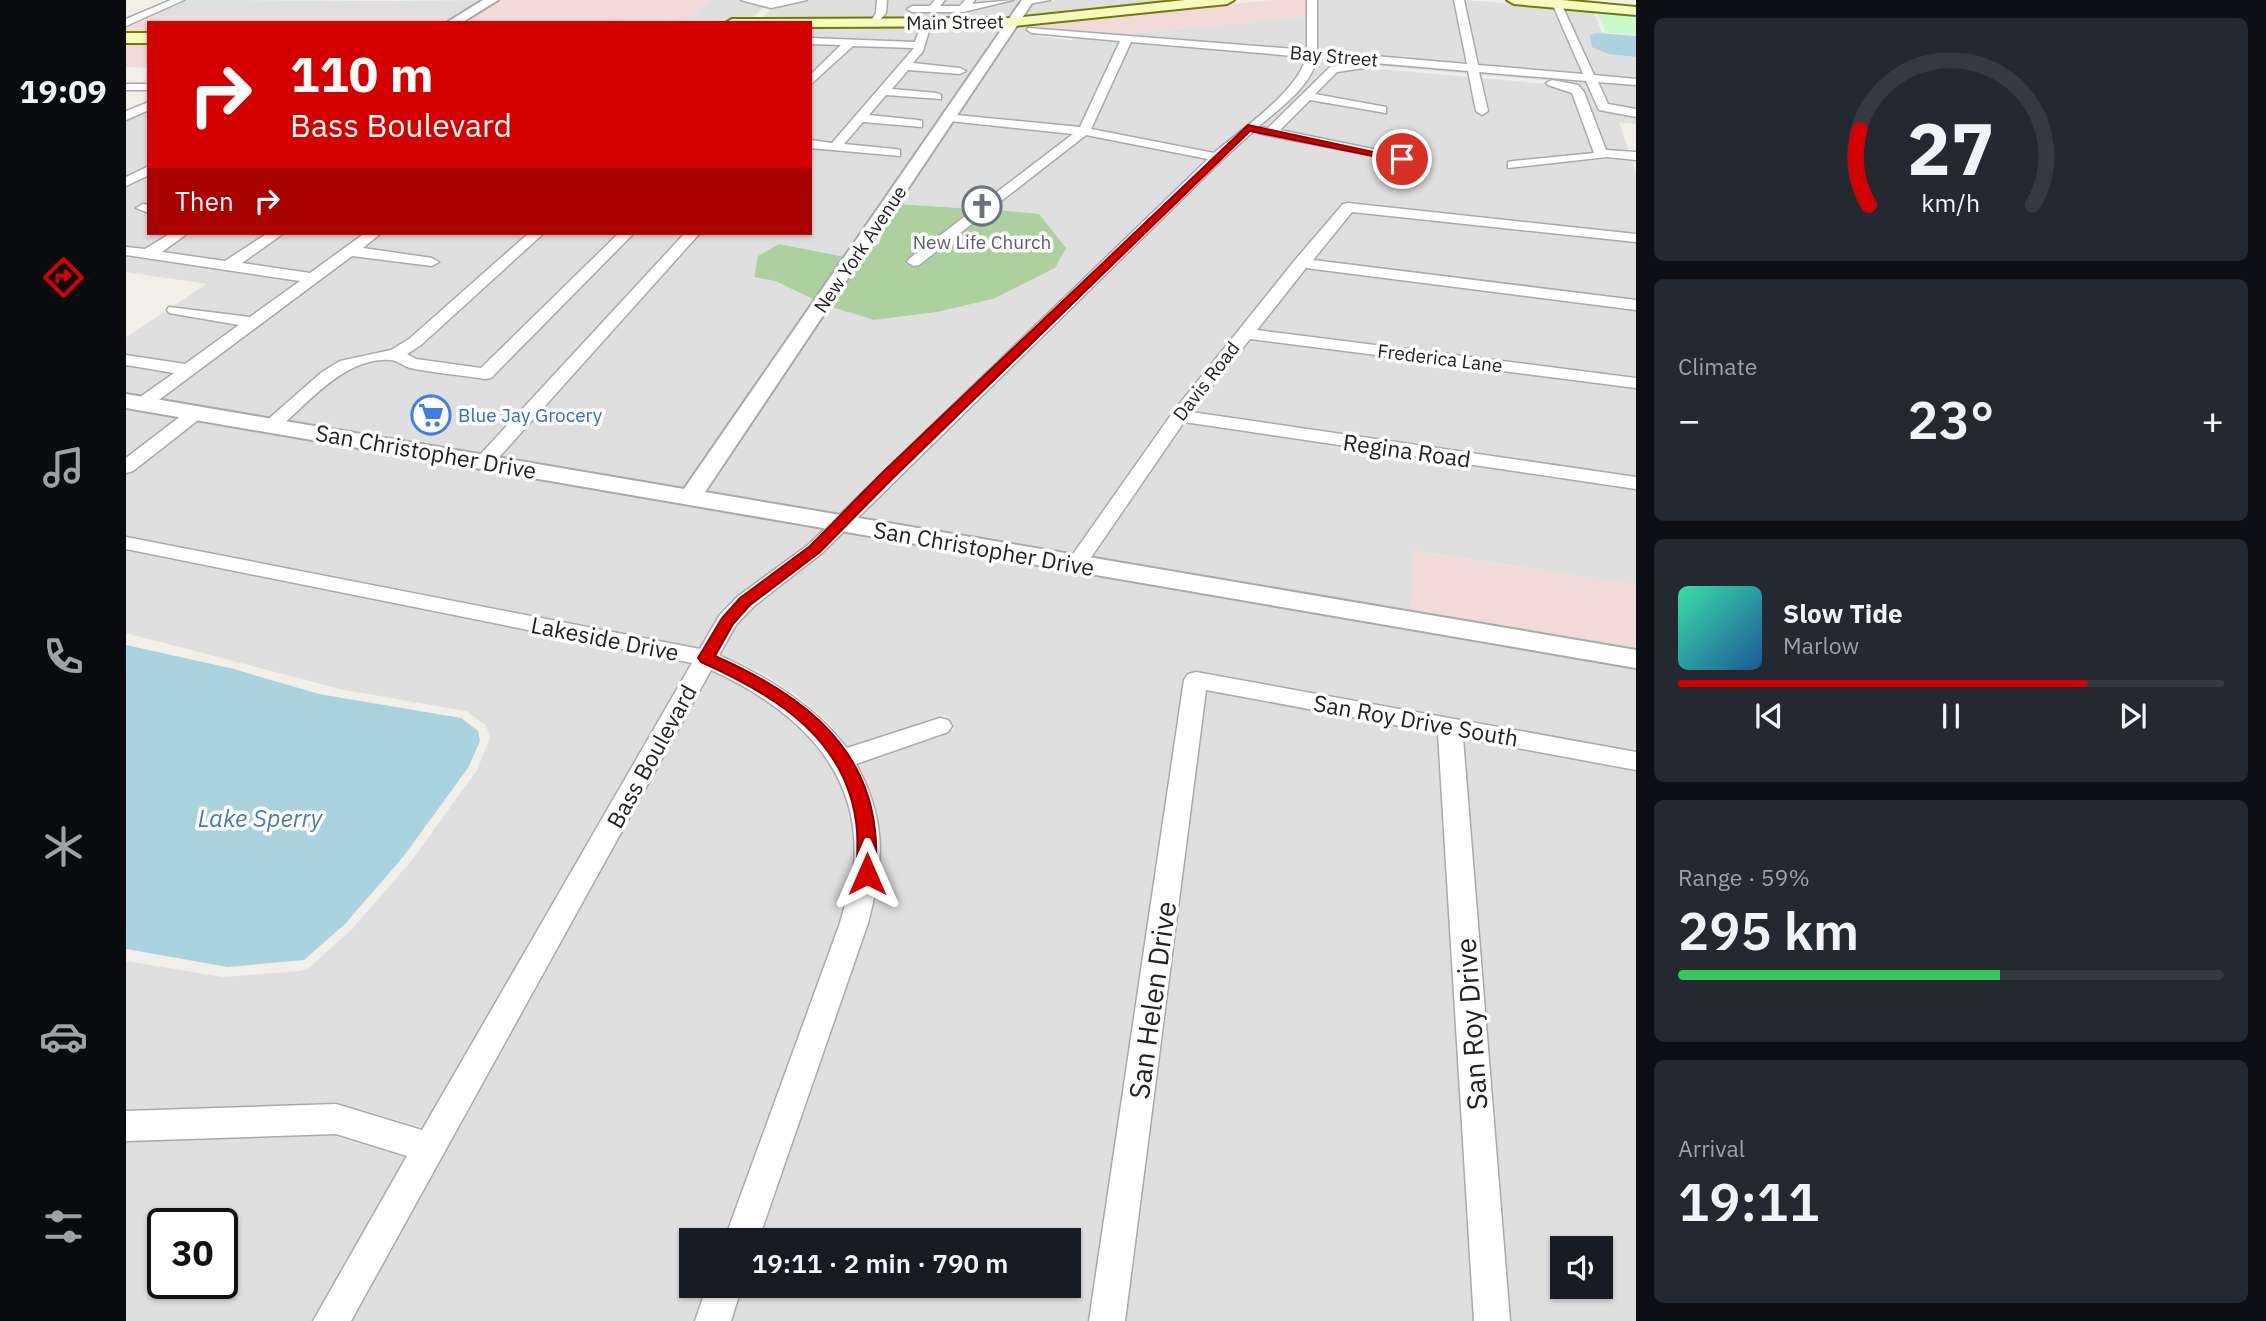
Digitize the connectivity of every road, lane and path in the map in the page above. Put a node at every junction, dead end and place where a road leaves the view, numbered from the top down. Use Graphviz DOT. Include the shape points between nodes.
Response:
graph roads {
  1 [pos="179,0"];
  2 [pos="492,0"];
  3 [pos="746,0"];
  4 [pos="802,0"];
  5 [pos="882,0"];
  6 [pos="1008,0"];
  7 [pos="1045,0"];
  8 [pos="1227,0"];
  9 [pos="1312,0"];
  10 [pos="1459,0"];
  11 [pos="1514,0"];
  12 [pos="1027,1"];
  13 [pos="1184,2"];
  14 [pos="1557,3"];
  15 [pos="1578,3"];
  16 [pos="937,4"];
  17 [pos="966,4"];
  18 [pos="771,5"];
  19 [pos="912,9"];
  20 [pos="1636,10"];
  21 [pos="455,21"];
  22 [pos="752,21"];
  23 [pos="812,22"];
  24 [pos="1013,22"];
  25 [pos="126,23"];
  26 [pos="875,23"];
  27 [pos="926,23"];
  28 [pos="1032,30"];
  29 [pos="126,38"];
  30 [pos="147,38"];
  31 [pos="1127,38"];
  32 [pos="812,41"];
  33 [pos="851,42"];
  34 [pos="920,45"];
  35 [pos="1312,54"];
  36 [pos="905,66"];
  37 [pos="960,71"];
  38 [pos="1475,72"];
  39 [pos="1588,78"];
  40 [pos="812,80"];
  41 [pos="1636,82"];
  42 [pos="126,87"];
  43 [pos="147,87"];
  44 [pos="882,91"];
  45 [pos="1307,96"];
  46 [pos="937,97"];
  47 [pos="147,106"];
  48 [pos="1382,110"];
  49 [pos="1482,111"];
  50 [pos="1636,113"];
  51 [pos="126,116"];
  52 [pos="950,117"];
  53 [pos="860,118"];
  54 [pos="918,124"];
  55 [pos="1248,128"];
  56 [pos="1084,131"];
  57 [pos="1271,132"];
  58 [pos="812,144"];
  59 [pos="835,147"];
  60 [pos="895,153"];
  61 [pos="1601,155"];
  62 [pos="1636,156"];
  63 [pos="1217,157"];
  64 [pos="1402,159"];
  65 [pos="1513,165"];
  66 [pos="147,171"];
  67 [pos="126,182"];
  68 [pos="178,235"];
  69 [pos="274,235"];
  70 [pos="371,235"];
  71 [pos="535,235"];
  72 [pos="625,235"];
  73 [pos="691,235"];
  74 [pos="1636,238"];
  75 [pos="126,251"];
  76 [pos="349,251"];
  77 [pos="148,254"];
  78 [pos="432,262"];
  79 [pos="914,262"];
  80 [pos="1300,263"];
  81 [pos="229,265"];
  82 [pos="314,278"];
  83 [pos="1636,305"];
  84 [pos="175,310"];
  85 [pos="254,322"];
  86 [pos="1244,333"];
  87 [pos="395,354"];
  88 [pos="126,360"];
  89 [pos="189,370"];
  90 [pos="485,374"];
  91 [pos="1636,383"];
  92 [pos="134,402"];
  93 [pos="195,413"];
  94 [pos="1179,416"];
  95 [pos="271,426"];
  96 [pos="485,461"];
  97 [pos="126,467"];
  98 [pos="1636,483"];
  99 [pos="691,496"];
  100 [pos="838,523"];
  101 [pos="126,543"];
  102 [pos="1076,564"];
  103 [pos="706,658"];
  104 [pos="1636,659"];
  105 [pos="1196,680"];
  106 [pos="940,726"];
  107 [pos="1450,726"];
  108 [pos="842,759"];
  109 [pos="1636,761"];
  110 [pos="126,1126"];
  111 [pos="429,1147"];
  112 [pos="746,1228"];
  113 [pos="721,1298"];
  114 [pos="331,1321"];
  115 [pos="713,1321"];
  116 [pos="1108,1321"];
  117 [pos="1492,1321"];
  1 -- 25 [label="street"];
  2 -- 21 [label="street"];
  3 -- 18 [label="street"];
  4 -- 18 [label="street"];
  5 -- 26 [label="street"];
  6 -- 17 [label="street"];
  7 -- 12 [label="street"];
  8 -- 13 [label="main road, Main Street"];
  9 -- 35 [label="street, Bass Boulevard"];
  10 -- 38 [label="street"];
  11 -- 14 [label="main road"];
  12 -- 24 [label="street, New York Avenue"];
  13 -- 24 [label="main road, Main Street"];
  14 -- 15 [label="main road"];
  14 -- 39 [label="street"];
  15 -- 20 [label="main road"];
  16 -- 17 [label="street"];
  16 -- 19 [label="street"];
  18 -- 22 [label="street"];
  23 -- 26 [label="main road, Main Street"];
  24 -- 27 [label="main road, Main Street"];
  24 -- 52 [label="street, New York Avenue"];
  26 -- 27 [label="main road, Main Street"];
  27 -- 34 [label="street"];
  28 -- 31 [label="street, Bay Street"];
  29 -- 30 [label="main road"];
  31 -- 35 [label="street, Bay Street"];
  31 -- 56 [label="street"];
  32 -- 33 [label="street"];
  33 -- 34 [label="street"];
  33 -- 40 [label="street"];
  34 -- 36 [label="street"];
  35 -- 38 [label="street, Bay Street"];
  35 -- 55 [label="street, Bass Boulevard" via="1303,78"];
  36 -- 37 [label="street"];
  36 -- 44 [label="street"];
  38 -- 39 [label="street, Bay Street"];
  38 -- 45 [label="street" via="1341,67"];
  38 -- 49 [label="street"];
  38 -- 61 [label="street" via="1574,87"];
  39 -- 41 [label="street, Bay Street"];
  39 -- 50 [label="street" via="1603,107"];
  42 -- 43 [label="street"];
  44 -- 46 [label="street"];
  44 -- 53 [label="street"];
  45 -- 48 [label="street"];
  45 -- 57 [label="street"];
  47 -- 51 [label="street"];
  52 -- 56 [label="street"];
  52 -- 99 [label="street, New York Avenue"];
  53 -- 54 [label="street"];
  53 -- 59 [label="street"];
  55 -- 57 [label="street"];
  55 -- 63 [label="street, Bass Boulevard"];
  56 -- 63 [label="street"];
  56 -- 79 [label="street"];
  57 -- 64 [label="street"];
  58 -- 59 [label="street"];
  59 -- 60 [label="street"];
  61 -- 62 [label="street"];
  61 -- 65 [label="street"];
  63 -- 100 [label="street, Bass Boulevard"];
  66 -- 67 [label="street"];
  68 -- 77 [label="street"];
  69 -- 81 [label="street"];
  70 -- 76 [label="street"];
  71 -- 87 [label="street" via="415,342"];
  72 -- 90 [label="street"];
  73 -- 96 [label="street"];
  74 -- 80 [label="street, Davis Road" via="1348,207"];
  75 -- 77 [label="street"];
  76 -- 78 [label="street"];
  76 -- 82 [label="street"];
  77 -- 81 [label="street"];
  80 -- 83 [label="street"];
  80 -- 86 [label="street, Davis Road"];
  81 -- 82 [label="street"];
  82 -- 85 [label="street"];
  84 -- 85 [label="street"];
  85 -- 89 [label="street"];
  86 -- 91 [label="street, Frederica Lane"];
  86 -- 94 [label="street, Davis Road"];
  87 -- 90 [label="street" via="411,363"];
  87 -- 95 [label="street" via="346,365"];
  88 -- 89 [label="street"];
  89 -- 92 [label="street"];
  92 -- 93 [label="street, San Christopher Drive"];
  93 -- 95 [label="street, San Christopher Drive"];
  93 -- 97 [label="street"];
  94 -- 98 [label="street, Regina Road"];
  94 -- 102 [label="street, Davis Road"];
  95 -- 96 [label="street, San Christopher Drive"];
  96 -- 99 [label="street, San Christopher Drive"];
  99 -- 100 [label="street, San Christopher Drive"];
  100 -- 102 [label="street, San Christopher Drive"];
  100 -- 103 [label="street, Bass Boulevard" via="795,566 745,602 727,621"];
  101 -- 103 [label="street, Lakeside Drive"];
  102 -- 104 [label="street, San Christopher Drive"];
  103 -- 108 [label="street, Lakeside Drive" via="754,679 788,701 820,729"];
  103 -- 111 [label="street, Bass Boulevard"];
  105 -- 107 [label="street, San Roy Drive South"];
  105 -- 116 [label="street, San Helen Drive"];
  106 -- 108 [label="street"];
  107 -- 109 [label="street, San Roy Drive South"];
  107 -- 117 [label="street, San Roy Drive"];
  108 -- 112 [label="street, Lakeside Drive" via="866,829 867,874 854,923"];
  110 -- 111 [label="street" via="336,1119"];
  111 -- 114 [label="street, Bass Boulevard"];
  113 -- 115 [label="street"];
}
